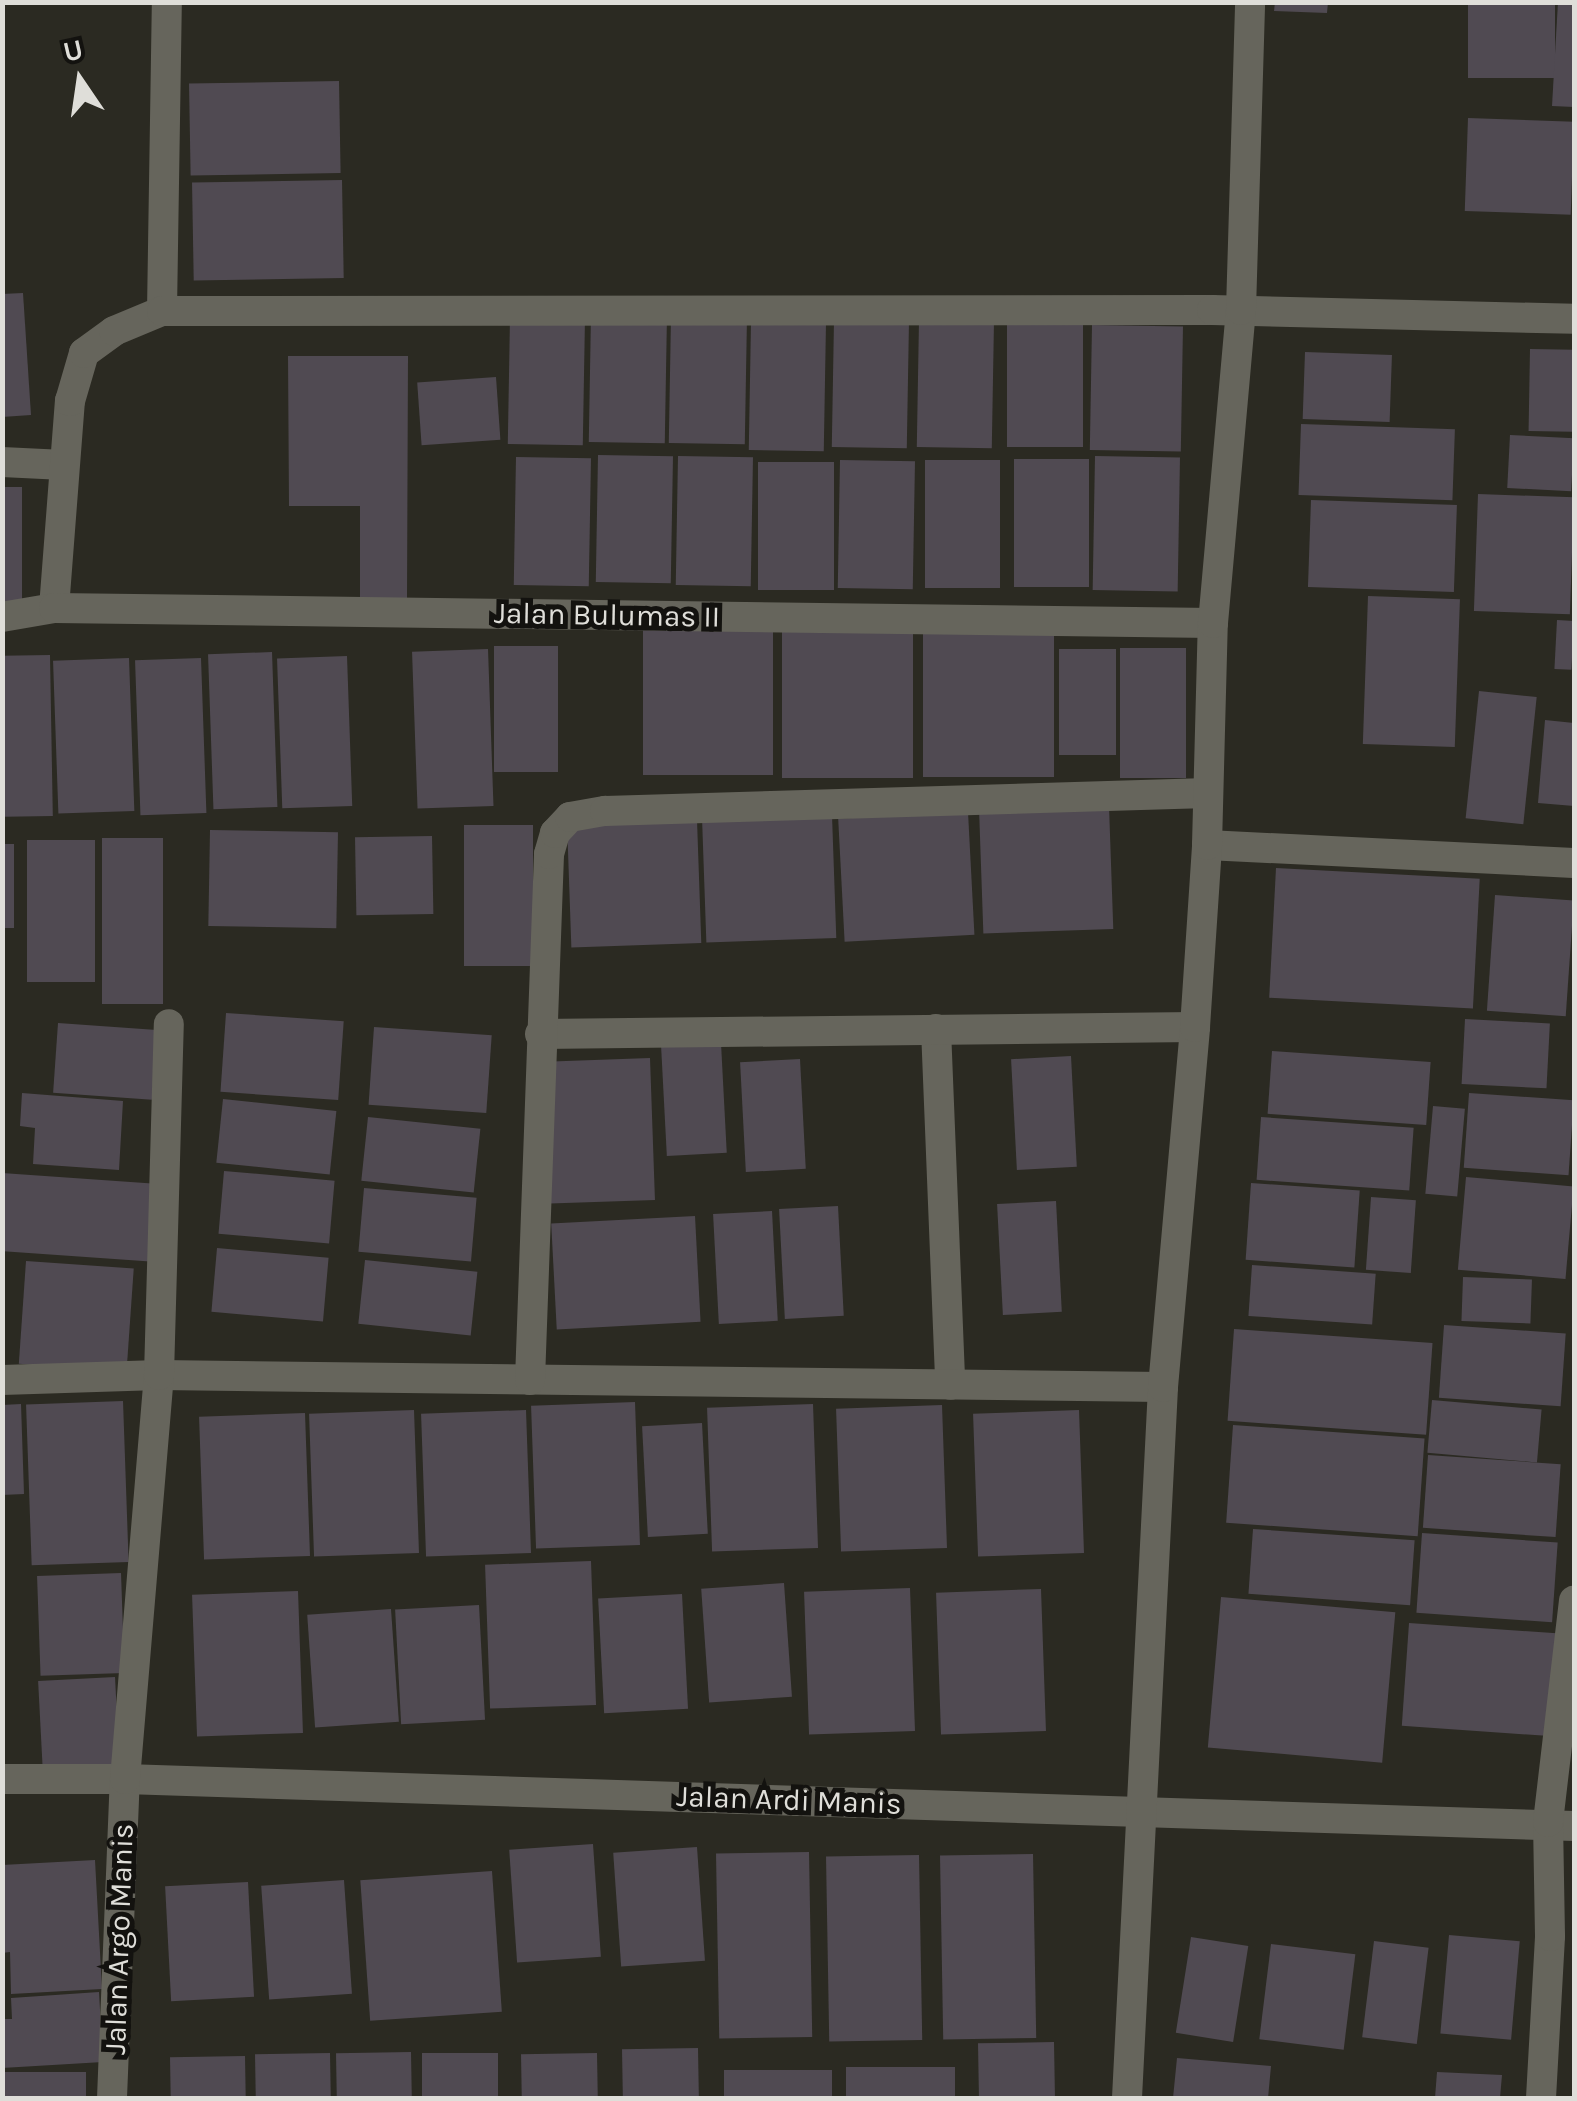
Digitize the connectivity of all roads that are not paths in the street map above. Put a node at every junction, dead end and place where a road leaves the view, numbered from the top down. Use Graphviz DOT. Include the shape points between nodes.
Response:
graph roads {
  1 [pos="167,2"];
  2 [pos="1250,2"];
  3 [pos="1241,310"];
  4 [pos="162,311"];
  5 [pos="1574,319"];
  6 [pos="2,462"];
  7 [pos="64,464"];
  8 [pos="54,608"];
  9 [pos="2,617"];
  10 [pos="1213,623"];
  11 [pos="1208,793"];
  12 [pos="1208,845"];
  13 [pos="1574,863"];
  14 [pos="170,1024"];
  15 [pos="1195,1026"];
  16 [pos="936,1029"];
  17 [pos="540,1034"];
  18 [pos="160,1375"];
  19 [pos="2,1380"];
  20 [pos="530,1380"];
  21 [pos="950,1385"];
  22 [pos="1163,1387"];
  23 [pos="1574,1601"];
  24 [pos="125,1778"];
  25 [pos="2,1779"];
  26 [pos="1138,1812"];
  27 [pos="1561,1824"];
  28 [pos="112,2098"];
  29 [pos="1127,2098"];
  30 [pos="1541,2098"];
  1 -- 4 [label="street"];
  2 -- 3 [label="street"];
  3 -- 4 [label="street"];
  3 -- 5 [label="street"];
  3 -- 10 [label="street"];
  4 -- 7 [label="street" via="114,331 84,353 70,400"];
  6 -- 7 [label="street"];
  7 -- 8 [label="street"];
  8 -- 9 [label="street, Jalan Bulumas II"];
  8 -- 10 [label="street, Jalan Bulumas II"];
  10 -- 11 [label="street"];
  11 -- 12 [label="street"];
  11 -- 17 [label="street" via="605,810 570,818 549,854"];
  12 -- 13 [label="street"];
  12 -- 15 [label="street"];
  14 -- 18 [label="street, Jalan Argo Manis"];
  15 -- 16 [label="street"];
  15 -- 22 [label="street"];
  16 -- 17 [label="street"];
  16 -- 21 [label="street"];
  17 -- 20 [label="street"];
  18 -- 19 [label="street"];
  18 -- 20 [label="street"];
  18 -- 24 [label="street, Jalan Argo Manis"];
  20 -- 21 [label="street"];
  21 -- 22 [label="street"];
  22 -- 26 [label="street"];
  23 -- 27 [label="street"];
  24 -- 25 [label="street, Jalan Ardi Manis"];
  24 -- 26 [label="street, Jalan Ardi Manis"];
  24 -- 28 [label="street, Jalan Argo Manis"];
  26 -- 27 [label="street, Jalan Ardi Manis"];
  26 -- 29 [label="street"];
  27 -- 30 [label="street"];
}
